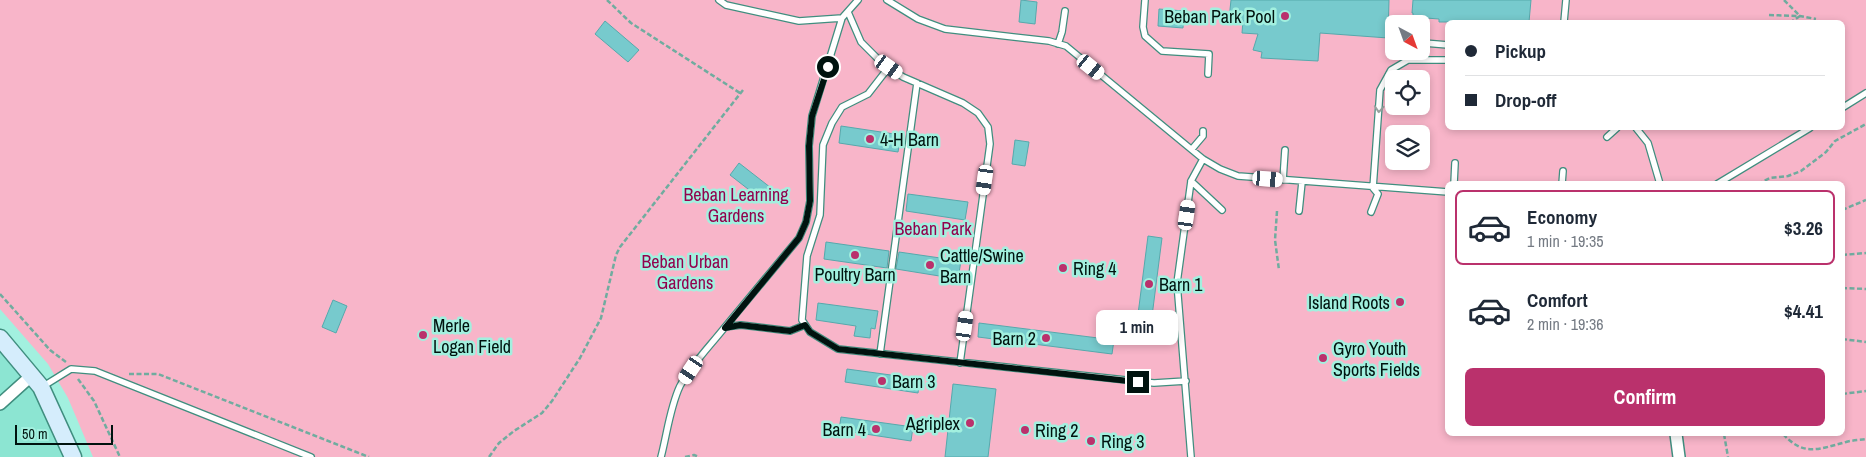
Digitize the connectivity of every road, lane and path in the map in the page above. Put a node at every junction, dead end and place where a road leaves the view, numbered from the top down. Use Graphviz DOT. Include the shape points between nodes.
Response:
graph roads {
  1 [pos="607,0"];
  2 [pos="719,0"];
  3 [pos="858,0"];
  4 [pos="887,0"];
  5 [pos="1145,0"];
  6 [pos="1566,0"];
  7 [pos="1784,0"];
  8 [pos="1064,11"];
  9 [pos="848,12"];
  10 [pos="1769,15"];
  11 [pos="1800,16"];
  12 [pos="842,18"];
  13 [pos="1816,19"];
  14 [pos="1564,20"];
  15 [pos="1794,20"];
  16 [pos="1430,43"];
  17 [pos="1058,44"];
  18 [pos="1445,44"];
  19 [pos="1408,60"];
  20 [pos="1430,60"];
  21 [pos="1445,60"];
  22 [pos="889,67"];
  23 [pos="1208,74"];
  24 [pos="917,83"];
  25 [pos="743,90"];
  26 [pos="740,93"];
  27 [pos="1866,93"];
  28 [pos="1845,106"];
  29 [pos="1866,124"];
  30 [pos="1615,130"];
  31 [pos="1638,130"];
  32 [pos="1807,130"];
  33 [pos="1203,131"];
  34 [pos="1607,137"];
  35 [pos="1192,149"];
  36 [pos="1285,150"];
  37 [pos="1203,159"];
  38 [pos="1455,162"];
  39 [pos="1563,171"];
  40 [pos="1191,180"];
  41 [pos="1283,180"];
  42 [pos="1454,181"];
  43 [pos="1562,181"];
  44 [pos="1659,181"];
  45 [pos="1722,181"];
  46 [pos="1764,181"];
  47 [pos="1302,182"];
  48 [pos="1373,188"];
  49 [pos="1445,192"];
  50 [pos="1866,200"];
  51 [pos="1845,209"];
  52 [pos="1222,210"];
  53 [pos="1277,211"];
  54 [pos="1299,211"];
  55 [pos="1371,212"];
  56 [pos="1866,253"];
  57 [pos="1845,255"];
  58 [pos="1279,270"];
  59 [pos="1845,288"];
  60 [pos="1866,289"];
  61 [pos="805,325"];
  62 [pos="725,328"];
  63 [pos="0,338"];
  64 [pos="1845,339"];
  65 [pos="1866,342"];
  66 [pos="880,354"];
  67 [pos="65,360"];
  68 [pos="73,361"];
  69 [pos="960,363"];
  70 [pos="126,374"];
  71 [pos="36,381"];
  72 [pos="1186,381"];
  73 [pos="1866,391"];
  74 [pos="1845,394"];
  75 [pos="0,404"];
  76 [pos="1676,436"];
  77 [pos="1724,436"];
  78 [pos="1784,436"];
  79 [pos="1866,439"];
  80 [pos="73,457"];
  81 [pos="311,457"];
  82 [pos="369,457"];
  83 [pos="489,457"];
  84 [pos="661,457"];
  85 [pos="685,457"];
  86 [pos="698,457"];
  87 [pos="1191,457"];
  88 [pos="1679,457"];
  89 [pos="1728,457"];
  1 -- 26 [label="path" via="630,23"];
  2 -- 12 [label="lane" via="726,5 800,22"];
  3 -- 9 [label="lane"];
  4 -- 17 [label="lane" via="918,19 945,30"];
  5 -- 23 [label="lane" via="1145,36 1162,51 1209,54"];
  6 -- 14 [label="lane"];
  7 -- 11 [label="path"];
  8 -- 17 [label="lane"];
  9 -- 12 [label="lane"];
  9 -- 22 [label="lane" via="862,42"];
  10 -- 11 [label="path"];
  11 -- 13 [label="path"];
  11 -- 15 [label="path"];
  12 -- 62 [label="lane" via="812,116 810,201 806,222 799,238"];
  16 -- 18 [label="lane"];
  17 -- 35 [label="lane" via="1066,46"];
  19 -- 48 [label="lane, one-way" via="1391,70 1380,90"];
  20 -- 21 [label="lane"];
  22 -- 24 [label="lane"];
  22 -- 61 [label="lane" via="868,94 842,107 823,145 820,215 807,256 805,275 802,320"];
  24 -- 66 [label="lane"];
  24 -- 69 [label="lane" via="963,103 978,113 988,127 990,144"];
  25 -- 26 [label="path"];
  26 -- 83 [label="path" via="620,247 601,318 552,401 537,417 499,443"];
  27 -- 28 [label="lane"];
  29 -- 46 [label="path" via="1836,141 1801,171"];
  30 -- 34 [label="lane"];
  31 -- 44 [label="lane" via="1648,143"];
  32 -- 45 [label="lane"];
  33 -- 35 [label="lane" via="1203,136"];
  35 -- 37 [label="lane"];
  36 -- 41 [label="lane"];
  37 -- 40 [label="lane"];
  37 -- 41 [label="lane" via="1238,176"];
  38 -- 42 [label="lane"];
  39 -- 43 [label="lane"];
  40 -- 52 [label="lane"];
  40 -- 72 [label="lane" via="1177,283"];
  41 -- 47 [label="lane"];
  47 -- 48 [label="lane"];
  47 -- 54 [label="lane"];
  48 -- 49 [label="lane"];
  48 -- 55 [label="lane" via="1378,194"];
  50 -- 51 [label="path"];
  53 -- 58 [label="path" via="1275,240"];
  56 -- 57 [label="path"];
  59 -- 60 [label="path"];
  61 -- 62 [label="lane" via="790,331 740,325"];
  61 -- 66 [label="lane" via="810,332 838,349"];
  62 -- 84 [label="lane" via="680,386"];
  63 -- 71 [label="street"];
  64 -- 65 [label="path"];
  66 -- 69 [label="lane"];
  67 -- 68 [label="path"];
  69 -- 72 [label="lane" via="1154,383"];
  70 -- 82 [label="path" via="158,374"];
  71 -- 75 [label="street"];
  71 -- 80 [label="street"];
  71 -- 81 [label="lane" via="71,369 95,371"];
  72 -- 87 [label="lane"];
  73 -- 74 [label="path"];
  76 -- 88 [label="street"];
  77 -- 89 [label="path"];
  78 -- 79 [label="path" via="1802,450 1820,451"];
  85 -- 86 [label="path"];
}
